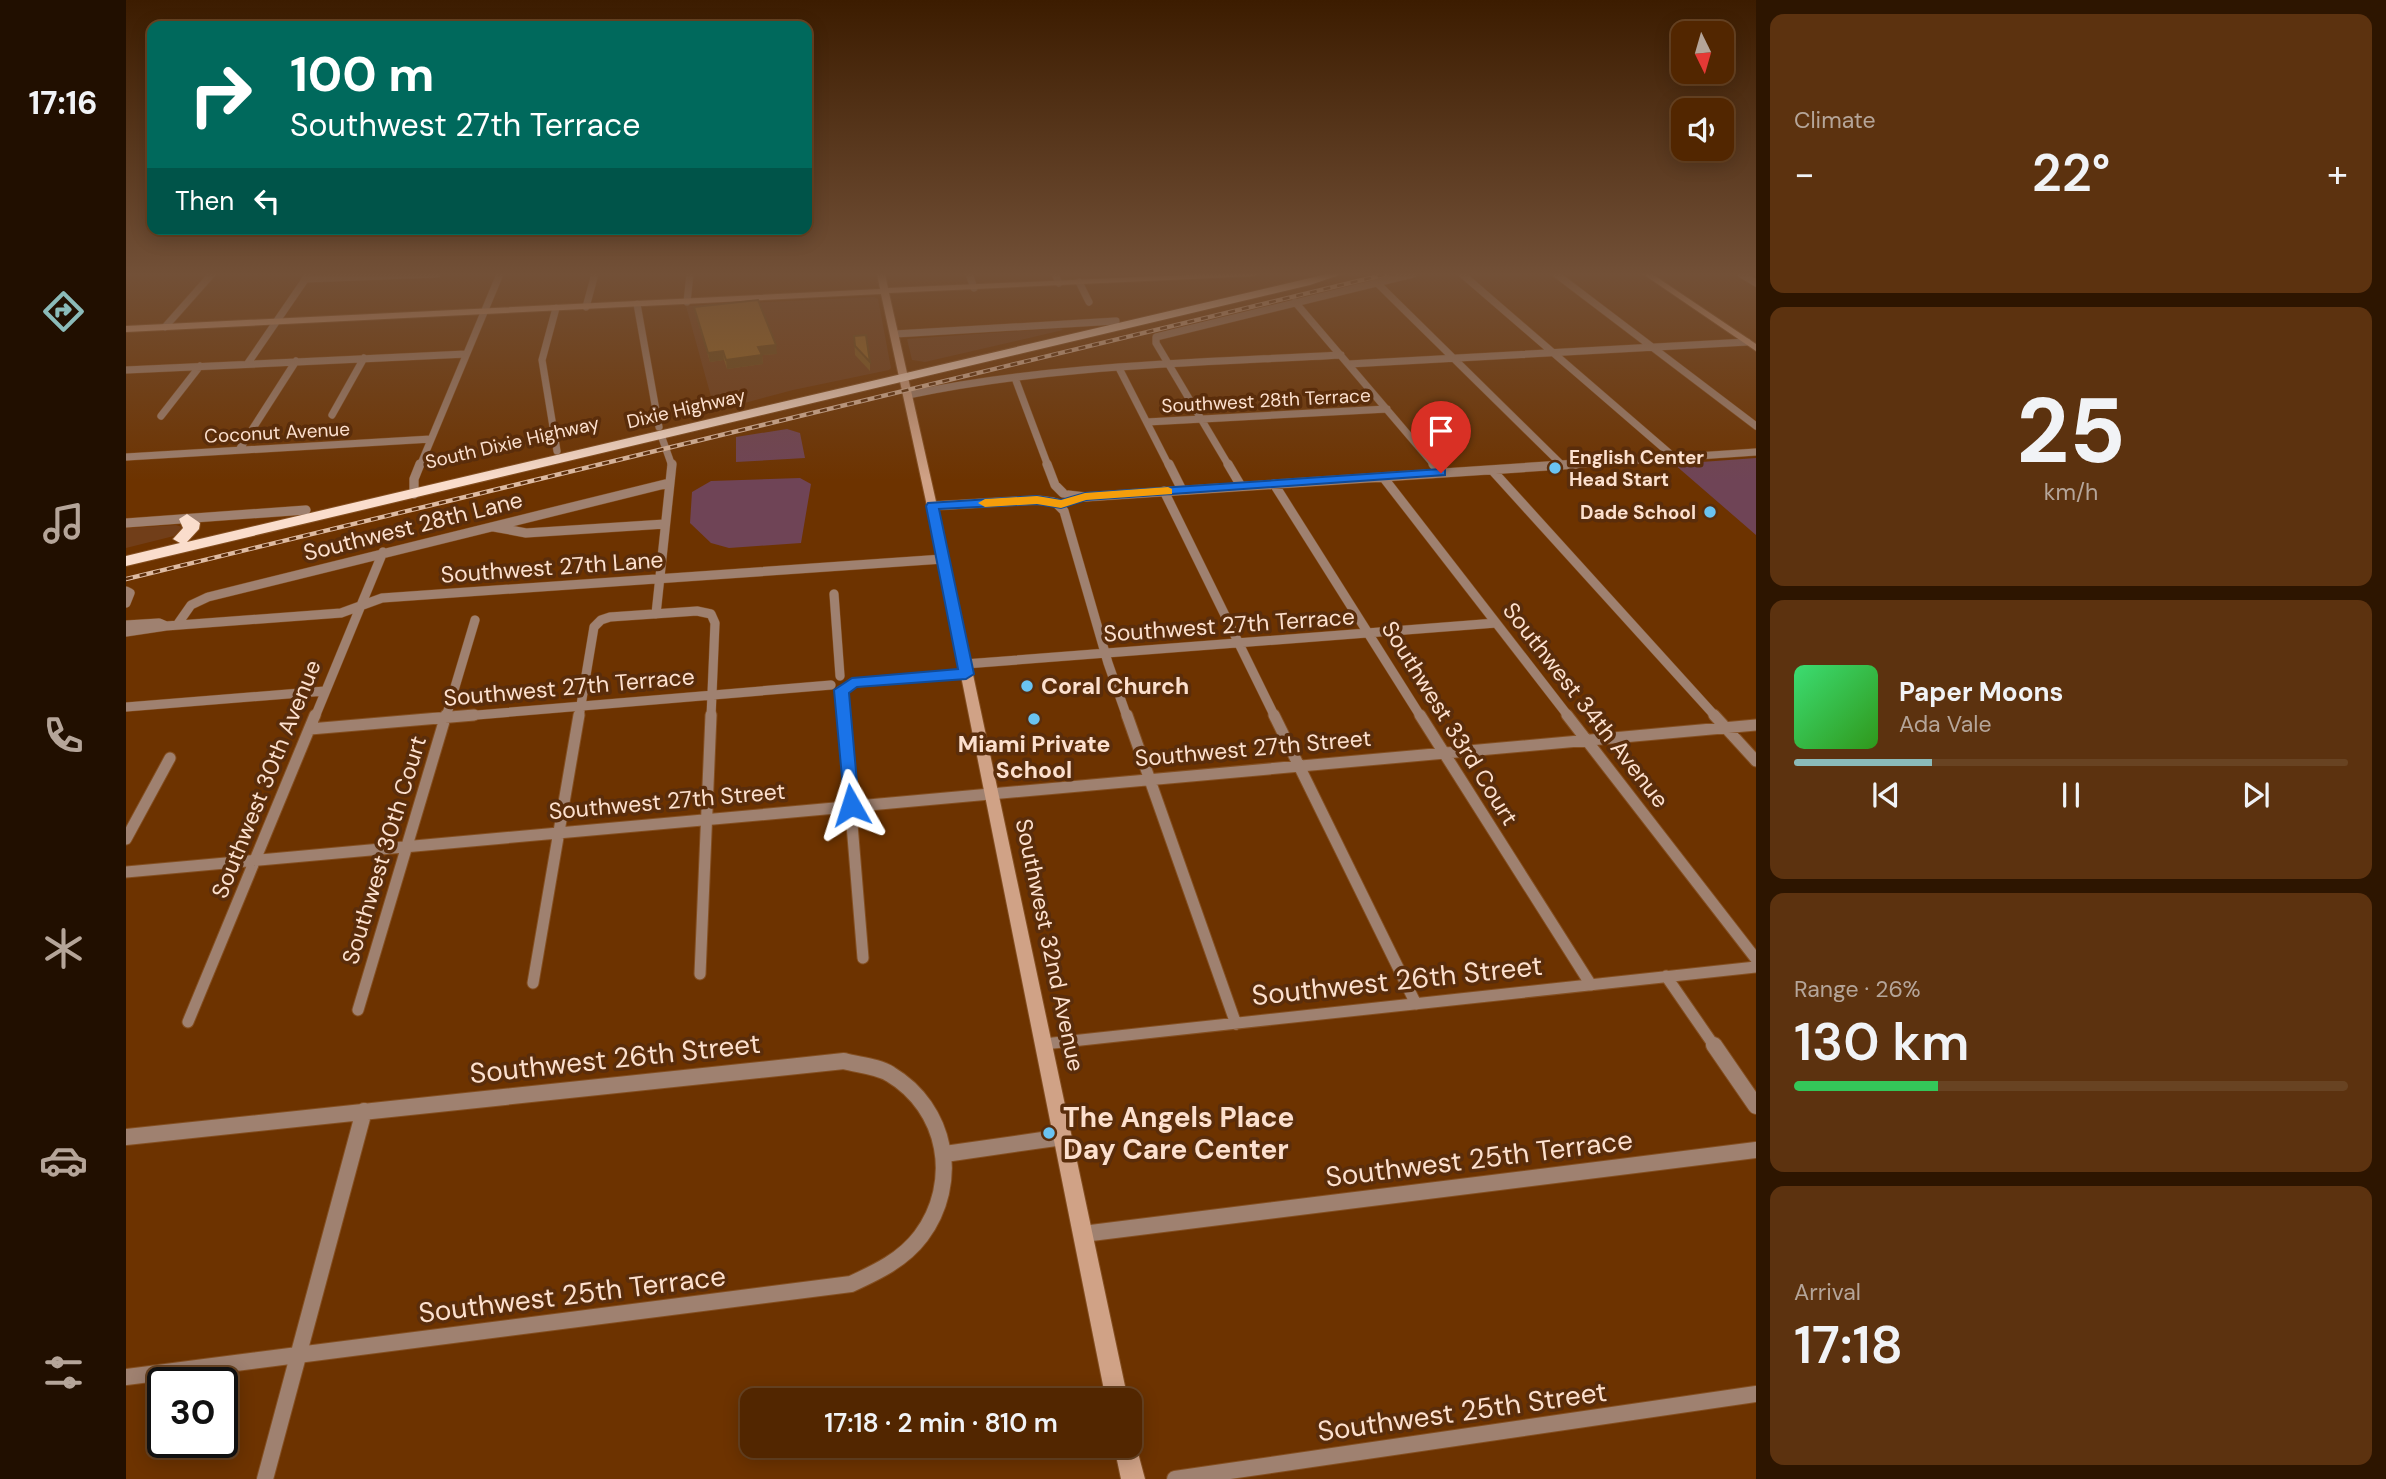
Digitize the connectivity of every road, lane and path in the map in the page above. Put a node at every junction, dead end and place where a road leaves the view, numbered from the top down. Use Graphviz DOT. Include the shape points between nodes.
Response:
graph roads {
  1 [pos="261,343"];
  2 [pos="471,343"];
  3 [pos="547,343"];
  4 [pos="644,343"];
  5 [pos="897,343"];
  6 [pos="1016,343"];
  7 [pos="1038,343"];
  8 [pos="1156,343"];
  9 [pos="1331,343"];
  10 [pos="1437,343"];
  11 [pos="1542,343"];
  12 [pos="1648,343"];
  13 [pos="1698,343"];
  14 [pos="1653,347"];
  15 [pos="1554,353"];
  16 [pos="466,354"];
  17 [pos="1341,355"];
  18 [pos="364,358"];
  19 [pos="1453,359"];
  20 [pos="296,361"];
  21 [pos="248,363"];
  22 [pos="1169,364"];
  23 [pos="1349,364"];
  24 [pos="200,366"];
  25 [pos="1119,368"];
  26 [pos="130,370"];
  27 [pos="904,374"];
  28 [pos="126,378"];
  29 [pos="1016,378"];
  30 [pos="908,395"];
  31 [pos="1387,409"];
  32 [pos="332,415"];
  33 [pos="161,416"];
  34 [pos="1202,420"];
  35 [pos="1147,422"];
  36 [pos="1756,426"];
  37 [pos="660,431"];
  38 [pos="431,439"];
  39 [pos="239,450"];
  40 [pos="557,451"];
  41 [pos="1756,452"];
  42 [pos="126,457"];
  43 [pos="1675,458"];
  44 [pos="1562,466"];
  45 [pos="1492,470"];
  46 [pos="1441,473"];
  47 [pos="1383,477"];
  48 [pos="669,483"];
  49 [pos="1274,484"];
  50 [pos="1241,486"];
  51 [pos="414,489"];
  52 [pos="1182,490"];
  53 [pos="1164,491"];
  54 [pos="1060,498"];
  55 [pos="932,506"];
  56 [pos="306,510"];
  57 [pos="187,519"];
  58 [pos="126,523"];
  59 [pos="665,524"];
  60 [pos="491,526"];
  61 [pos="181,539"];
  62 [pos="126,552"];
  63 [pos="383,552"];
  64 [pos="943,559"];
  65 [pos="126,561"];
  66 [pos="659,579"];
  67 [pos="126,591"];
  68 [pos="834,594"];
  69 [pos="126,603"];
  70 [pos="361,606"];
  71 [pos="656,614"];
  72 [pos="475,620"];
  73 [pos="1496,623"];
  74 [pos="126,625"];
  75 [pos="177,625"];
  76 [pos="166,626"];
  77 [pos="126,632"];
  78 [pos="1368,633"];
  79 [pos="1238,643"];
  80 [pos="1106,653"];
  81 [pos="966,669"];
  82 [pos="840,676"];
  83 [pos="852,683"];
  84 [pos="836,688"];
  85 [pos="325,691"];
  86 [pos="711,694"];
  87 [pos="580,706"];
  88 [pos="126,707"];
  89 [pos="446,716"];
  90 [pos="1756,725"];
  91 [pos="1726,728"];
  92 [pos="310,729"];
  93 [pos="1587,740"];
  94 [pos="1443,751"];
  95 [pos="170,758"];
  96 [pos="1756,761"];
  97 [pos="1298,765"];
  98 [pos="1149,779"];
  99 [pos="991,793"];
  100 [pos="851,805"];
  101 [pos="706,819"];
  102 [pos="559,832"];
  103 [pos="126,839"];
  104 [pos="408,846"];
  105 [pos="256,860"];
  106 [pos="129,872"];
  107 [pos="126,884"];
  108 [pos="863,958"];
  109 [pos="1756,959"];
  110 [pos="1756,967"];
  111 [pos="700,974"];
  112 [pos="1666,976"];
  113 [pos="533,983"];
  114 [pos="1591,985"];
  115 [pos="1416,1004"];
  116 [pos="358,1010"];
  117 [pos="188,1022"];
  118 [pos="1236,1024"];
  119 [pos="1044,1044"];
  120 [pos="1756,1105"];
  121 [pos="364,1111"];
  122 [pos="126,1137"];
  123 [pos="1063,1137"];
  124 [pos="1756,1150"];
  125 [pos="944,1154"];
  126 [pos="1083,1234"];
  127 [pos="299,1355"];
  128 [pos="126,1377"];
  129 [pos="1115,1388"];
  130 [pos="1756,1394"];
  131 [pos="1129,1458"];
  132 [pos="265,1479"];
  133 [pos="1133,1479"];
  134 [pos="1175,1479"];
  1 -- 21 [label="street"];
  2 -- 16 [label="street"];
  3 -- 40 [label="street" via="542,360"];
  4 -- 37 [label="street"];
  5 -- 27 [label="street, Southwest 32nd Avenue"];
  6 -- 27 [label="highway, South Dixie Highway"];
  7 -- 27 [label="highway"];
  8 -- 22 [label="street"];
  9 -- 17 [label="street"];
  10 -- 19 [label="street"];
  11 -- 15 [label="street"];
  12 -- 14 [label="street"];
  13 -- 14 [label="street"];
  14 -- 15 [label="street"];
  14 -- 36 [label="street"];
  15 -- 19 [label="street"];
  15 -- 43 [label="street"];
  16 -- 18 [label="street"];
  16 -- 38 [label="street"];
  17 -- 22 [label="street"];
  17 -- 23 [label="street"];
  18 -- 20 [label="street"];
  18 -- 32 [label="street"];
  19 -- 23 [label="street"];
  19 -- 44 [label="street"];
  20 -- 21 [label="street"];
  20 -- 39 [label="street"];
  21 -- 24 [label="street"];
  22 -- 25 [label="street"];
  22 -- 34 [label="street"];
  23 -- 31 [label="street"];
  24 -- 26 [label="street"];
  24 -- 33 [label="street"];
  25 -- 29 [label="street"];
  25 -- 35 [label="street"];
  26 -- 28 [label="street"];
  27 -- 30 [label="street, Southwest 32nd Avenue"];
  27 -- 37 [label="highway, South Dixie Highway"];
  29 -- 30 [label="street" via="967,382"];
  29 -- 54 [label="street"];
  30 -- 55 [label="street, Southwest 32nd Avenue"];
  31 -- 34 [label="street, Southwest 28th Terrace"];
  31 -- 46 [label="street"];
  34 -- 35 [label="street, Southwest 28th Terrace"];
  34 -- 50 [label="street"];
  35 -- 52 [label="street"];
  37 -- 40 [label="highway, South Dixie Highway"];
  37 -- 48 [label="street" via="672,457"];
  37 -- 51 [label="highway, Dixie Highway"];
  38 -- 39 [label="street, Coconut Avenue"];
  38 -- 51 [label="street"];
  39 -- 42 [label="street, Coconut Avenue"];
  40 -- 51 [label="highway, South Dixie Highway"];
  41 -- 43 [label="street"];
  43 -- 44 [label="street"];
  44 -- 45 [label="street"];
  45 -- 46 [label="street"];
  45 -- 91 [label="street"];
  46 -- 47 [label="street"];
  47 -- 49 [label="street"];
  47 -- 73 [label="street, Southwest 34th Avenue"];
  48 -- 59 [label="street"];
  48 -- 60 [label="street, Southwest 28th Lane"];
  49 -- 50 [label="street"];
  49 -- 78 [label="street, Southwest 33rd Court"];
  50 -- 52 [label="street"];
  51 -- 56 [label="highway, South Dixie Highway"];
  51 -- 65 [label="highway, Dixie Highway"];
  52 -- 53 [label="street"];
  53 -- 54 [label="street"];
  53 -- 79 [label="street"];
  54 -- 55 [label="street"];
  54 -- 80 [label="street"];
  55 -- 64 [label="street, Southwest 32nd Avenue"];
  56 -- 57 [label="street"];
  56 -- 61 [label="highway, South Dixie Highway"];
  57 -- 58 [label="street"];
  57 -- 61 [label="highway" via="192,527"];
  59 -- 60 [label="street" via="526,533"];
  59 -- 66 [label="street"];
  60 -- 63 [label="street, Southwest 28th Lane"];
  61 -- 62 [label="highway, South Dixie Highway"];
  63 -- 70 [label="street, Southwest 30th Avenue"];
  63 -- 75 [label="street, Southwest 28th Lane" via="204,598 189,607"];
  64 -- 66 [label="street, Southwest 27th Lane"];
  64 -- 81 [label="street, Southwest 32nd Avenue"];
  66 -- 70 [label="street, Southwest 27th Lane" via="382,598"];
  66 -- 71 [label="street"];
  67 -- 69 [label="street" via="130,593"];
  68 -- 82 [label="street"];
  70 -- 75 [label="street, Southwest 27th Lane" via="341,613"];
  70 -- 85 [label="street, Southwest 30th Avenue"];
  71 -- 86 [label="street" via="711,614 715,623"];
  71 -- 87 [label="street" via="598,622 592,632"];
  72 -- 89 [label="street, Southwest 30th Court"];
  73 -- 78 [label="street, Southwest 27th Terrace"];
  73 -- 93 [label="street, Southwest 34th Avenue"];
  74 -- 76 [label="street, Southwest 27th Lane"];
  75 -- 76 [label="street, Southwest 27th Lane"];
  76 -- 77 [label="street, Southwest 27th Lane"];
  78 -- 79 [label="street, Southwest 27th Terrace"];
  78 -- 94 [label="street, Southwest 33rd Court"];
  79 -- 80 [label="street, Southwest 27th Terrace"];
  79 -- 97 [label="street"];
  80 -- 81 [label="street, Southwest 27th Terrace"];
  80 -- 98 [label="street"];
  81 -- 83 [label="street, Southwest 27th Terrace"];
  81 -- 99 [label="street, Southwest 32nd Avenue"];
  82 -- 83 [label="street" via="849,677"];
  82 -- 84 [label="street" via="831,680"];
  83 -- 84 [label="street, Southwest 27th Terrace" via="848,688"];
  84 -- 86 [label="street, Southwest 27th Terrace"];
  84 -- 100 [label="street"];
  85 -- 88 [label="street"];
  85 -- 92 [label="street, Southwest 30th Avenue"];
  86 -- 87 [label="street, Southwest 27th Terrace"];
  86 -- 101 [label="street"];
  87 -- 89 [label="street, Southwest 27th Terrace"];
  87 -- 102 [label="street"];
  89 -- 92 [label="street, Southwest 27th Terrace"];
  89 -- 104 [label="street, Southwest 30th Court"];
  90 -- 91 [label="street, Southwest 27th Street"];
  91 -- 93 [label="street, Southwest 27th Street"];
  91 -- 96 [label="street"];
  92 -- 105 [label="street, Southwest 30th Avenue"];
  93 -- 94 [label="street, Southwest 27th Street"];
  93 -- 109 [label="street, Southwest 34th Avenue"];
  94 -- 97 [label="street, Southwest 27th Street"];
  94 -- 114 [label="street, Southwest 33rd Court"];
  95 -- 103 [label="street"];
  97 -- 98 [label="street, Southwest 27th Street"];
  97 -- 115 [label="street"];
  98 -- 99 [label="street, Southwest 27th Street"];
  98 -- 118 [label="street"];
  99 -- 100 [label="street, Southwest 27th Street"];
  99 -- 119 [label="street, Southwest 32nd Avenue"];
  100 -- 101 [label="street, Southwest 27th Street"];
  100 -- 108 [label="street"];
  101 -- 102 [label="street, Southwest 27th Street"];
  101 -- 111 [label="street"];
  102 -- 104 [label="street, Southwest 27th Street"];
  102 -- 113 [label="street"];
  104 -- 105 [label="street, Southwest 27th Street"];
  104 -- 116 [label="street, Southwest 30th Court"];
  105 -- 106 [label="street, Southwest 27th Street"];
  105 -- 117 [label="street, Southwest 30th Avenue"];
  106 -- 107 [label="street"];
  110 -- 112 [label="street, Southwest 26th Street"];
  112 -- 114 [label="street, Southwest 26th Street"];
  112 -- 120 [label="street"];
  114 -- 115 [label="street, Southwest 26th Street"];
  115 -- 118 [label="street, Southwest 26th Street"];
  118 -- 119 [label="street, Southwest 26th Street"];
  119 -- 123 [label="street, Southwest 32nd Avenue"];
  121 -- 122 [label="street, Southwest 26th Street"];
  121 -- 125 [label="street, Southwest 26th Street" via="856,1062 891,1074 915,1092 935,1123"];
  121 -- 127 [label="street"];
  123 -- 125 [label="street"];
  123 -- 126 [label="street, Southwest 32nd Avenue"];
  124 -- 126 [label="street, Southwest 25th Terrace"];
  125 -- 127 [label="street, Southwest 25th Terrace" via="943,1186 924,1233 891,1266 860,1282"];
  126 -- 129 [label="street, Southwest 32nd Avenue"];
  127 -- 128 [label="street, Southwest 25th Terrace"];
  127 -- 132 [label="street"];
  130 -- 134 [label="street, Southwest 25th Street"];
  131 -- 133 [label="street"];
}
